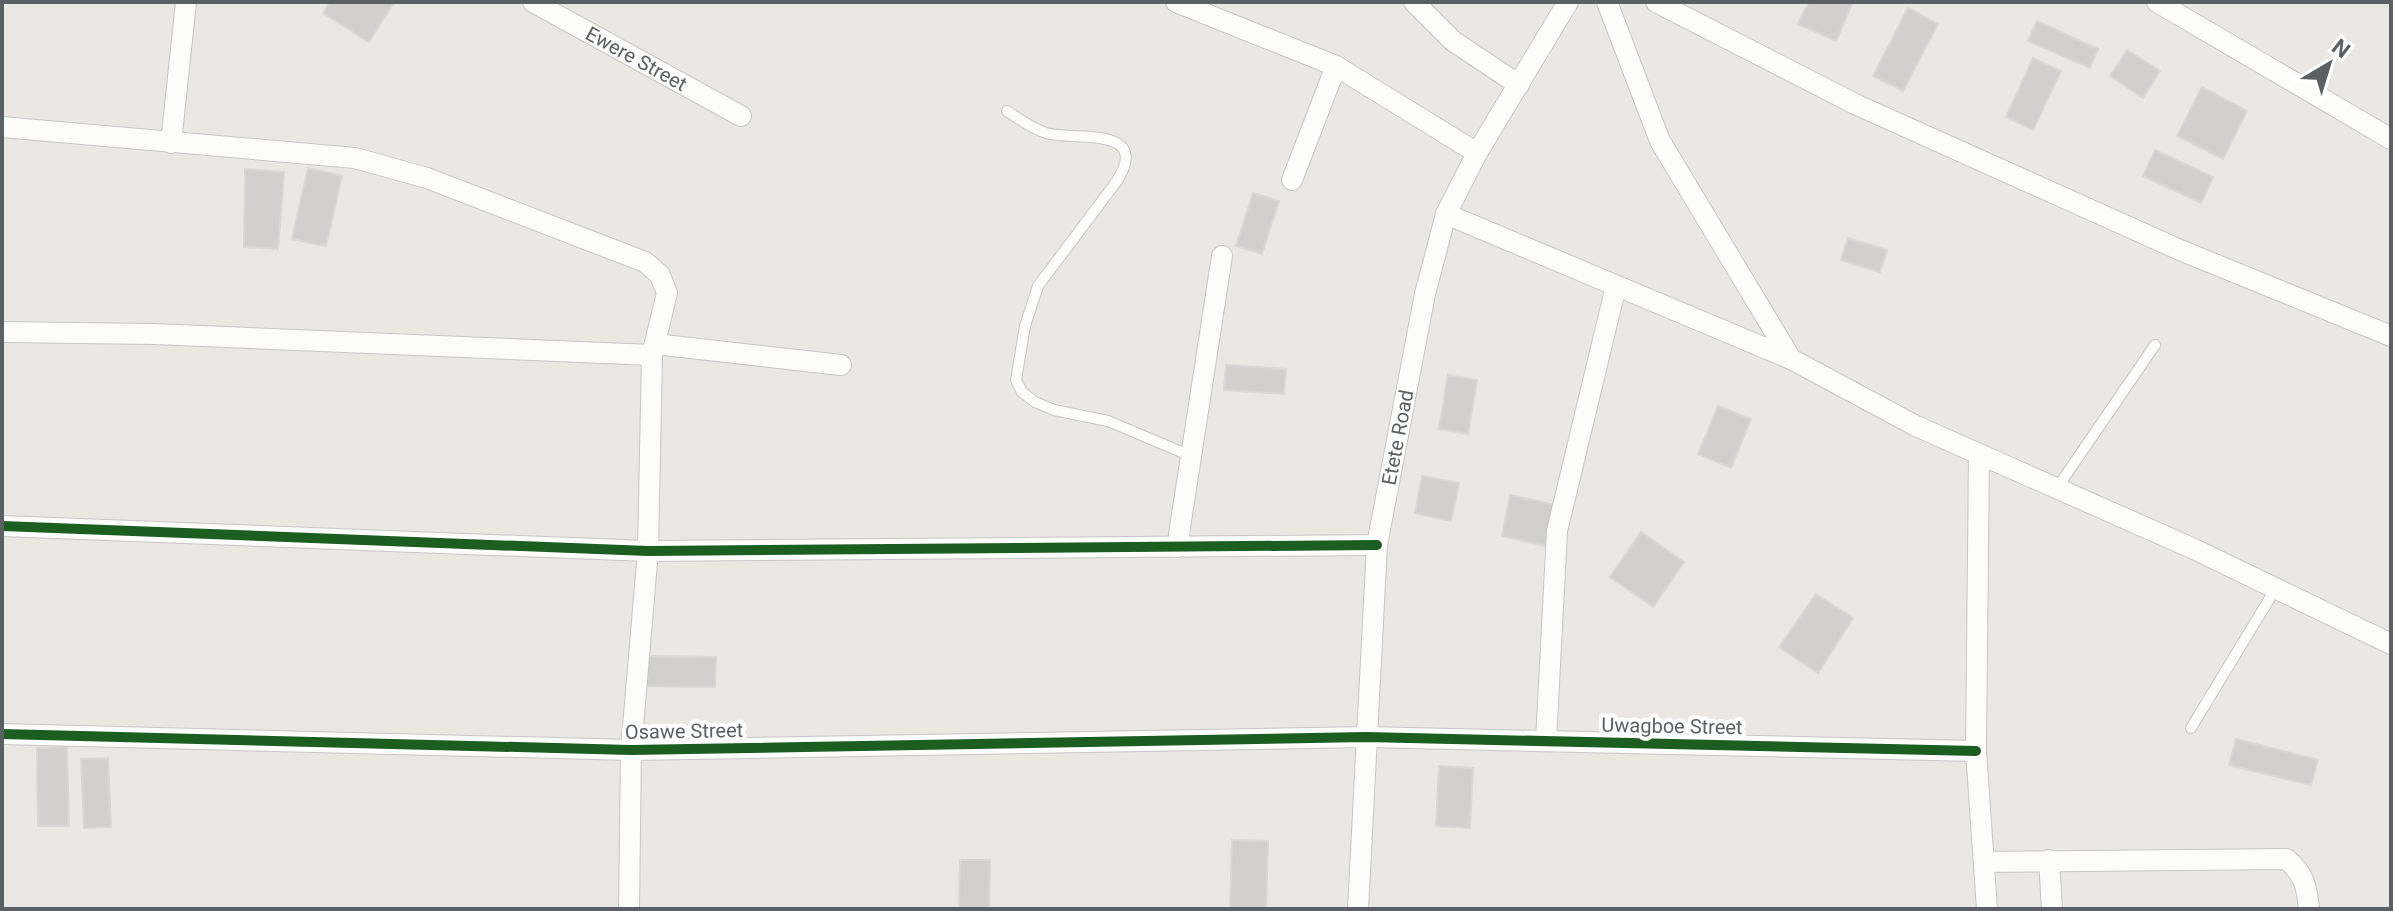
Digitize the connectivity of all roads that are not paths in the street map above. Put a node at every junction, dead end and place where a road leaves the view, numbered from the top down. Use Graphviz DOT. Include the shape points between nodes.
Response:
graph roads {
  1 [pos="186,2"];
  2 [pos="533,2"];
  3 [pos="1176,2"];
  4 [pos="1414,2"];
  5 [pos="1568,2"];
  6 [pos="1607,2"];
  7 [pos="1656,2"];
  8 [pos="2157,2"];
  9 [pos="1336,66"];
  10 [pos="1519,85"];
  11 [pos="1007,111"];
  12 [pos="741,116"];
  13 [pos="2,127"];
  14 [pos="2391,139"];
  15 [pos="171,143"];
  16 [pos="1477,153"];
  17 [pos="1292,180"];
  18 [pos="1446,214"];
  19 [pos="1222,256"];
  20 [pos="1616,286"];
  21 [pos="2,332"];
  22 [pos="2391,336"];
  23 [pos="2155,345"];
  24 [pos="654,350"];
  25 [pos="1791,359"];
  26 [pos="841,365"];
  27 [pos="1979,454"];
  28 [pos="1191,456"];
  29 [pos="2057,488"];
  30 [pos="2,526"];
  31 [pos="1377,545"];
  32 [pos="1177,547"];
  33 [pos="648,551"];
  34 [pos="2276,588"];
  35 [pos="2391,644"];
  36 [pos="2191,728"];
  37 [pos="2,734"];
  38 [pos="1366,737"];
  39 [pos="1546,741"];
  40 [pos="631,750"];
  41 [pos="1976,751"];
  42 [pos="2049,860"];
  43 [pos="1984,862"];
  44 [pos="629,909"];
  45 [pos="1358,909"];
  46 [pos="1987,909"];
  47 [pos="2052,909"];
  48 [pos="2309,909"];
  1 -- 15 [label="street"];
  2 -- 12 [label="street, Ewere Street"];
  3 -- 9 [label="street"];
  4 -- 10 [label="street" via="1453,41"];
  5 -- 10 [label="street, Etete Road"];
  6 -- 25 [label="street" via="1660,141"];
  7 -- 22 [label="street" via="1855,104 2180,250"];
  8 -- 14 [label="street"];
  9 -- 16 [label="street"];
  9 -- 17 [label="street"];
  10 -- 16 [label="street, Etete Road"];
  11 -- 28 [label="lane" via="1049,134 1100,135 1126,154 1117,181 1038,286 1016,380 1022,392 1054,410 1108,421"];
  13 -- 15 [label="street"];
  15 -- 24 [label="street" via="355,158 427,178 645,262 660,275 667,293"];
  16 -- 18 [label="street, Etete Road"];
  18 -- 20 [label="street"];
  18 -- 31 [label="street, Etete Road" via="1425,294"];
  19 -- 28 [label="street"];
  20 -- 25 [label="street"];
  20 -- 39 [label="street" via="1557,531"];
  21 -- 24 [label="street"];
  23 -- 29 [label="lane"];
  24 -- 26 [label="street"];
  24 -- 33 [label="street"];
  25 -- 27 [label="street"];
  27 -- 29 [label="street"];
  27 -- 41 [label="street"];
  28 -- 32 [label="street"];
  29 -- 34 [label="street"];
  30 -- 33 [label="street"];
  31 -- 32 [label="street"];
  31 -- 38 [label="street, Etete Road"];
  32 -- 33 [label="street"];
  33 -- 40 [label="street"];
  34 -- 35 [label="street"];
  34 -- 36 [label="lane"];
  37 -- 40 [label="street, Osawe Street"];
  38 -- 39 [label="street, Uwagboe Street"];
  38 -- 40 [label="street, Osawe Street"];
  38 -- 45 [label="street, Etete Road"];
  39 -- 41 [label="street, Uwagboe Street"];
  40 -- 44 [label="street"];
  41 -- 43 [label="street"];
  42 -- 43 [label="street"];
  42 -- 47 [label="street"];
  42 -- 48 [label="street" via="2286,859 2299,869"];
  43 -- 46 [label="street"];
}
